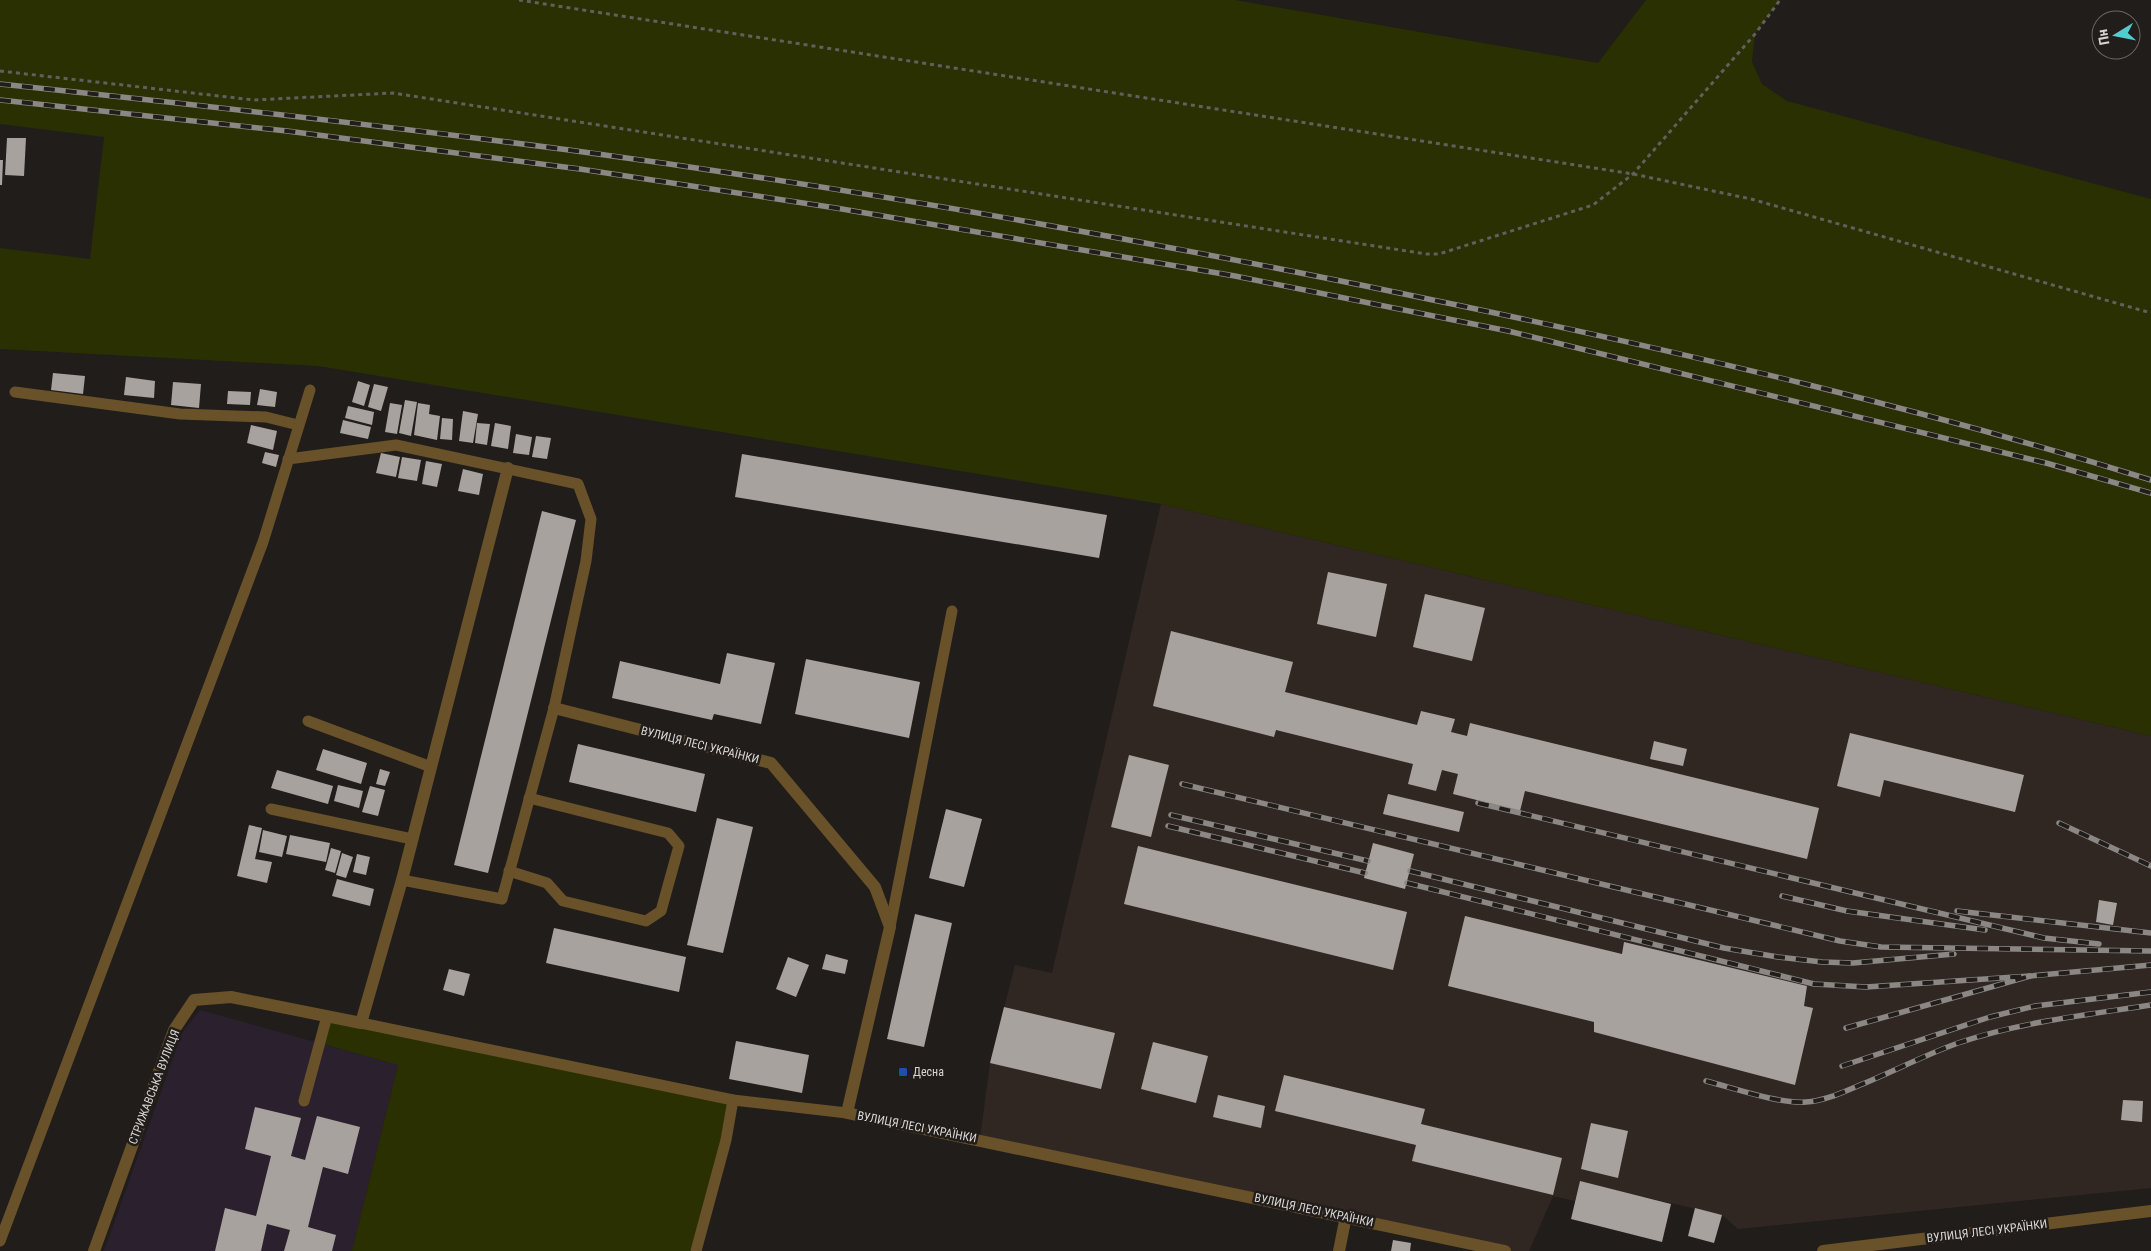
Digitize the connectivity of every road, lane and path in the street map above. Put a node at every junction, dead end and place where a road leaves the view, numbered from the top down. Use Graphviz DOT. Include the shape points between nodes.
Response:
graph roads {
  1 [pos="519,0"];
  2 [pos="1780,0"];
  3 [pos="0,71"];
  4 [pos="1633,174"];
  5 [pos="2151,313"];
  6 [pos="310,390"];
  7 [pos="15,392"];
  8 [pos="298,425"];
  9 [pos="288,459"];
  10 [pos="508,468"];
  11 [pos="952,611"];
  12 [pos="554,708"];
  13 [pos="308,721"];
  14 [pos="431,767"];
  15 [pos="529,798"];
  16 [pos="271,809"];
  17 [pos="412,839"];
  18 [pos="509,872"];
  19 [pos="402,880"];
  20 [pos="890,927"];
  21 [pos="326,1016"];
  22 [pos="361,1023"];
  23 [pos="733,1100"];
  24 [pos="304,1101"];
  25 [pos="847,1113"];
  26 [pos="2151,1211"];
  27 [pos="1346,1216"];
  28 [pos="0,1241"];
  29 [pos="94,1251"];
  30 [pos="696,1251"];
  31 [pos="1339,1251"];
  32 [pos="1505,1251"];
  33 [pos="1823,1251"];
  1 -- 4 [label="path"];
  2 -- 4 [label="path" via="1755,34"];
  3 -- 4 [label="path" via="254,100 393,94 1426,254 1440,254 1593,205"];
  4 -- 5 [label="path" via="1751,199"];
  6 -- 8 [label="lane"];
  7 -- 8 [label="lane" via="180,414 266,417"];
  8 -- 9 [label="lane"];
  9 -- 10 [label="lane" via="396,444"];
  9 -- 28 [label="lane" via="263,542"];
  10 -- 12 [label="lane" via="578,484 591,519 586,561"];
  10 -- 14 [label="street"];
  11 -- 20 [label="lane"];
  12 -- 15 [label="lane"];
  12 -- 20 [label="street, ВУЛИЦЯ ЛЕСІ УКРАЇНКИ" via="771,763 875,888"];
  13 -- 14 [label="lane"];
  14 -- 17 [label="street"];
  15 -- 18 [label="lane"];
  15 -- 18 [label="lane" via="668,833 679,846 661,911 646,921 563,901 547,883"];
  16 -- 17 [label="lane"];
  17 -- 19 [label="street"];
  18 -- 19 [label="lane" via="502,899"];
  19 -- 22 [label="street"];
  20 -- 25 [label="street, ВУЛИЦЯ ЛЕСІ УКРАЇНКИ"];
  21 -- 22 [label="street, СТРИЖАВСЬКА ВУЛИЦЯ"];
  21 -- 24 [label="lane"];
  21 -- 29 [label="street, СТРИЖАВСЬКА ВУЛИЦЯ" via="231,996 194,1000 174,1030"];
  22 -- 23 [label="lane"];
  23 -- 25 [label="lane"];
  23 -- 30 [label="lane" via="726,1140"];
  25 -- 27 [label="street, ВУЛИЦЯ ЛЕСІ УКРАЇНКИ"];
  26 -- 33 [label="street, ВУЛИЦЯ ЛЕСІ УКРАЇНКИ"];
  27 -- 31 [label="street"];
  27 -- 32 [label="street, ВУЛИЦЯ ЛЕСІ УКРАЇНКИ"];
}
